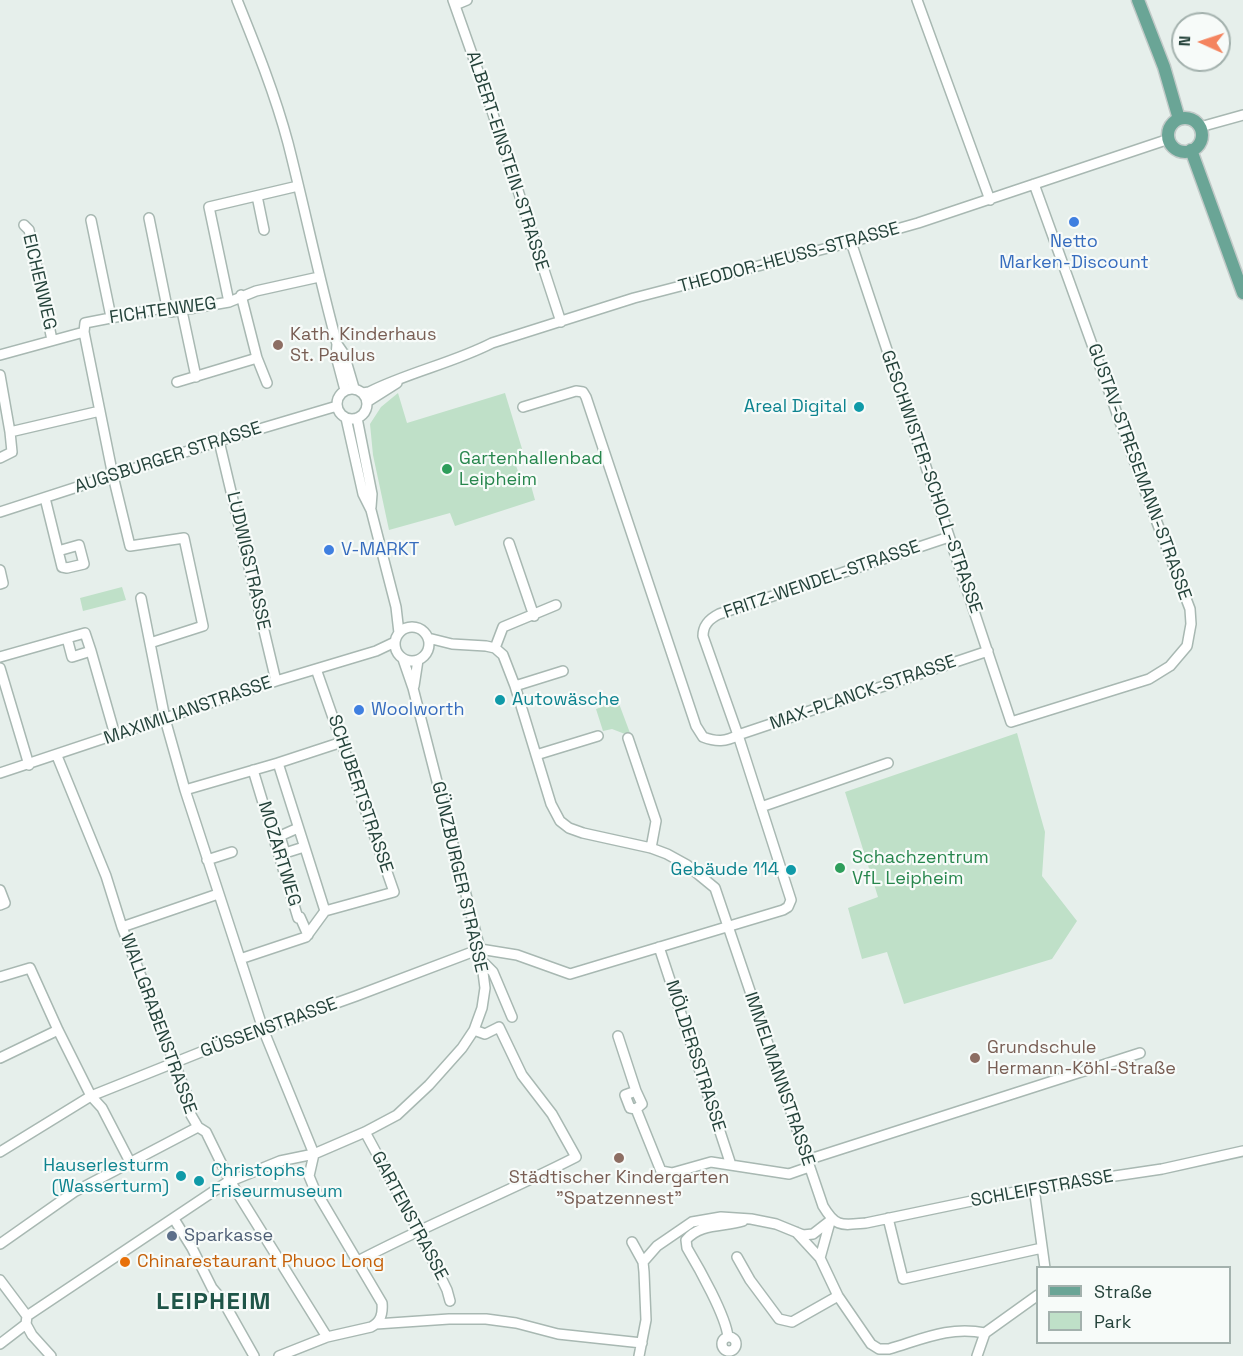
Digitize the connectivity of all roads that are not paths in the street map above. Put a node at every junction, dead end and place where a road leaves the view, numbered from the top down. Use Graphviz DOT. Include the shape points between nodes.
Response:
graph roads {
  1 [pos="237,0"];
  2 [pos="467,0"];
  3 [pos="917,0"];
  4 [pos="1138,0"];
  5 [pos="454,2"];
  6 [pos="1243,115"];
  7 [pos="1179,119"];
  8 [pos="1200,128"];
  9 [pos="1169,139"];
  10 [pos="1191,150"];
  11 [pos="1034,184"];
  12 [pos="298,186"];
  13 [pos="257,196"];
  14 [pos="990,200"];
  15 [pos="149,219"];
  16 [pos="91,220"];
  17 [pos="24,225"];
  18 [pos="264,230"];
  19 [pos="851,242"];
  20 [pos="319,278"];
  21 [pos="1243,293"];
  22 [pos="241,296"];
  23 [pos="229,302"];
  24 [pos="167,307"];
  25 [pos="182,311"];
  26 [pos="111,317"];
  27 [pos="561,322"];
  28 [pos="84,332"];
  29 [pos="52,340"];
  30 [pos="0,354"];
  31 [pos="257,358"];
  32 [pos="0,375"];
  33 [pos="196,377"];
  34 [pos="177,382"];
  35 [pos="267,382"];
  36 [pos="357,393"];
  37 [pos="337,406"];
  38 [pos="523,407"];
  39 [pos="100,411"];
  40 [pos="346,418"];
  41 [pos="357,418"];
  42 [pos="11,436"];
  43 [pos="0,440"];
  44 [pos="219,441"];
  45 [pos="0,458"];
  46 [pos="113,476"];
  47 [pos="45,498"];
  48 [pos="371,510"];
  49 [pos="0,512"];
  50 [pos="949,537"];
  51 [pos="509,543"];
  52 [pos="58,551"];
  53 [pos="0,570"];
  54 [pos="0,584"];
  55 [pos="141,598"];
  56 [pos="556,605"];
  57 [pos="396,607"];
  58 [pos="534,616"];
  59 [pos="411,627"];
  60 [pos="67,638"];
  61 [pos="428,638"];
  62 [pos="397,642"];
  63 [pos="150,643"];
  64 [pos="452,644"];
  65 [pos="495,648"];
  66 [pos="91,651"];
  67 [pos="427,651"];
  68 [pos="988,651"];
  69 [pos="0,657"];
  70 [pos="403,658"];
  71 [pos="418,660"];
  72 [pos="0,668"];
  73 [pos="316,669"];
  74 [pos="563,671"];
  75 [pos="276,681"];
  76 [pos="515,686"];
  77 [pos="413,688"];
  78 [pos="165,719"];
  79 [pos="1011,722"];
  80 [pos="115,735"];
  81 [pos="738,735"];
  82 [pos="598,736"];
  83 [pos="628,738"];
  84 [pos="342,742"];
  85 [pos="536,755"];
  86 [pos="57,756"];
  87 [pos="278,763"];
  88 [pos="888,763"];
  89 [pos="29,765"];
  90 [pos="253,770"];
  91 [pos="0,773"];
  92 [pos="185,790"];
  93 [pos="761,807"];
  94 [pos="298,828"];
  95 [pos="304,848"];
  96 [pos="651,849"];
  97 [pos="232,852"];
  98 [pos="207,860"];
  99 [pos="0,890"];
  100 [pos="218,894"];
  101 [pos="0,905"];
  102 [pos="325,911"];
  103 [pos="123,927"];
  104 [pos="728,927"];
  105 [pos="308,935"];
  106 [pos="659,947"];
  107 [pos="480,949"];
  108 [pos="240,959"];
  109 [pos="482,961"];
  110 [pos="0,977"];
  111 [pos="512,1017"];
  112 [pos="263,1029"];
  113 [pos="58,1030"];
  114 [pos="474,1030"];
  115 [pos="618,1036"];
  116 [pos="1140,1053"];
  117 [pos="0,1058"];
  118 [pos="174,1063"];
  119 [pos="91,1096"];
  120 [pos="198,1127"];
  121 [pos="365,1132"];
  122 [pos="1243,1151"];
  123 [pos="0,1152"];
  124 [pos="314,1154"];
  125 [pos="296,1157"];
  126 [pos="130,1162"];
  127 [pos="808,1163"];
  128 [pos="731,1165"];
  129 [pos="309,1176"];
  130 [pos="230,1181"];
  131 [pos="1034,1188"];
  132 [pos="888,1218"];
  133 [pos="174,1219"];
  134 [pos="751,1219"];
  135 [pos="831,1220"];
  136 [pos="417,1230"];
  137 [pos="796,1232"];
  138 [pos="632,1242"];
  139 [pos="0,1244"];
  140 [pos="1042,1248"];
  141 [pos="737,1257"];
  142 [pos="820,1258"];
  143 [pos="356,1262"];
  144 [pos="643,1262"];
  145 [pos="1045,1266"];
  146 [pos="0,1280"];
  147 [pos="838,1296"];
  148 [pos="1036,1296"];
  149 [pos="450,1300"];
  150 [pos="382,1303"];
  151 [pos="26,1320"];
  152 [pos="378,1321"];
  153 [pos="400,1324"];
  154 [pos="986,1333"];
  155 [pos="327,1337"];
  156 [pos="729,1337"];
  157 [pos="642,1343"];
  158 [pos="0,1344"];
  159 [pos="51,1356"];
  160 [pos="254,1356"];
  161 [pos="279,1356"];
  162 [pos="639,1356"];
  163 [pos="648,1356"];
  164 [pos="977,1356"];
  1 -- 12 [label="street" via="274,98"];
  2 -- 5 [label="street"];
  3 -- 14 [label="street"];
  4 -- 7 [label="main road"];
  5 -- 27 [label="street, ALBERT-EINSTEIN-STRASSE"];
  6 -- 8 [label="street"];
  7 -- 8 [label="main road" via="1191,119"];
  7 -- 9 [label="main road" via="1170,127"];
  8 -- 10 [label="main road" via="1200,141"];
  9 -- 10 [label="main road" via="1180,151"];
  9 -- 11 [label="street, THEODOR-HEUSS-STRASSE"];
  10 -- 21 [label="main road"];
  11 -- 14 [label="street, THEODOR-HEUSS-STRASSE"];
  11 -- 79 [label="street, GUSTAV-STRESEMANN-STRASSE" via="1190,609 1191,624 1187,646 1170,666 1149,679"];
  12 -- 13 [label="street"];
  12 -- 20 [label="street"];
  13 -- 18 [label="street"];
  13 -- 23 [label="street" via="209,207"];
  14 -- 19 [label="street, THEODOR-HEUSS-STRASSE"];
  15 -- 24 [label="street"];
  16 -- 26 [label="street"];
  17 -- 29 [label="street, EICHENWEG" via="29,230"];
  19 -- 27 [label="street, THEODOR-HEUSS-STRASSE" via="634,298"];
  19 -- 50 [label="street, GESCHWISTER-SCHOLL-STRASSE"];
  20 -- 22 [label="street, FICHTENWEG"];
  20 -- 36 [label="street" via="337,344"];
  22 -- 23 [label="street, FICHTENWEG"];
  22 -- 31 [label="street"];
  23 -- 25 [label="street, FICHTENWEG"];
  24 -- 25 [label="street, FICHTENWEG" via="171,312"];
  24 -- 26 [label="street, FICHTENWEG"];
  25 -- 33 [label="street"];
  26 -- 28 [label="street, FICHTENWEG" via="85,323"];
  27 -- 36 [label="street, THEODOR-HEUSS-STRASSE"];
  28 -- 29 [label="street"];
  28 -- 39 [label="street"];
  29 -- 30 [label="street"];
  31 -- 33 [label="street"];
  31 -- 35 [label="street"];
  32 -- 42 [label="street"];
  33 -- 34 [label="street"];
  36 -- 37 [label="street" via="338,397"];
  36 -- 41 [label="street" via="365,412"];
  37 -- 40 [label="street"];
  37 -- 44 [label="street, AUGSBURGER STRASSE"];
  38 -- 81 [label="street, MAX-PLANCK-STRASSE" via="583,392 696,726 703,737 712,741"];
  39 -- 42 [label="street"];
  39 -- 46 [label="street"];
  40 -- 41 [label="street"];
  40 -- 48 [label="street" via="363,494"];
  41 -- 48 [label="street" via="372,494"];
  42 -- 43 [label="street"];
  42 -- 45 [label="street" via="12,452"];
  44 -- 46 [label="street, AUGSBURGER STRASSE"];
  44 -- 75 [label="street, LUDWIGSTRASSE"];
  46 -- 47 [label="street, AUGSBURGER STRASSE"];
  46 -- 63 [label="street" via="130,546 184,538 203,626"];
  47 -- 49 [label="street, AUGSBURGER STRASSE"];
  47 -- 52 [label="street"];
  48 -- 57 [label="street"];
  50 -- 68 [label="street, GESCHWISTER-SCHOLL-STRASSE"];
  50 -- 81 [label="street, FRITZ-WENDEL-STRASSE" via="711,618 703,636"];
  51 -- 58 [label="street"];
  53 -- 54 [label="street"];
  55 -- 63 [label="street"];
  56 -- 58 [label="street"];
  57 -- 59 [label="street"];
  57 -- 62 [label="street"];
  58 -- 65 [label="street" via="503,627"];
  59 -- 61 [label="street"];
  59 -- 62 [label="street"];
  60 -- 66 [label="street" via="86,633"];
  60 -- 66 [label="street" via="72,657"];
  60 -- 69 [label="street"];
  61 -- 64 [label="street"];
  61 -- 67 [label="street"];
  62 -- 70 [label="street"];
  62 -- 73 [label="street, MAXIMILIANSTRASSE"];
  63 -- 78 [label="street"];
  64 -- 65 [label="street"];
  64 -- 67 [label="street"];
  65 -- 76 [label="street, IMMELMANNSTRASSE" via="507,661"];
  66 -- 80 [label="street"];
  67 -- 71 [label="street"];
  68 -- 79 [label="street, GESCHWISTER-SCHOLL-STRASSE"];
  68 -- 81 [label="street, MAX-PLANCK-STRASSE"];
  70 -- 71 [label="street"];
  70 -- 77 [label="street, GÜNZBURGER STRASSE"];
  71 -- 77 [label="street, GÜNZBURGER STRASSE"];
  72 -- 89 [label="street"];
  73 -- 75 [label="street, MAXIMILIANSTRASSE"];
  73 -- 84 [label="street, SCHUBERTSTRASSE"];
  74 -- 76 [label="street"];
  75 -- 78 [label="street, MAXIMILIANSTRASSE"];
  76 -- 85 [label="street, IMMELMANNSTRASSE"];
  77 -- 107 [label="street, GÜNZBURGER STRASSE"];
  78 -- 80 [label="street, MAXIMILIANSTRASSE"];
  78 -- 92 [label="street"];
  80 -- 86 [label="street, MAXIMILIANSTRASSE"];
  81 -- 93 [label="street, FRITZ-WENDEL-STRASSE"];
  82 -- 85 [label="street"];
  83 -- 96 [label="street" via="656,821"];
  84 -- 87 [label="street"];
  84 -- 102 [label="street, SCHUBERTSTRASSE" via="394,892"];
  85 -- 96 [label="street, IMMELMANNSTRASSE" via="560,821 583,833"];
  86 -- 89 [label="street, MAXIMILIANSTRASSE"];
  86 -- 103 [label="street, WALLGRABENSTRASSE"];
  87 -- 90 [label="street"];
  87 -- 94 [label="street"];
  88 -- 93 [label="street"];
  89 -- 91 [label="street, MAXIMILIANSTRASSE"];
  90 -- 92 [label="street"];
  90 -- 105 [label="street, MOZARTWEG" via="298,918"];
  92 -- 98 [label="street"];
  93 -- 104 [label="street, FRITZ-WENDEL-STRASSE" via="790,900 783,910"];
  94 -- 95 [label="street"];
  94 -- 95 [label="street" via="280,836 285,854"];
  95 -- 102 [label="street"];
  96 -- 104 [label="street, IMMELMANNSTRASSE" via="687,865 715,888"];
  97 -- 98 [label="street"];
  98 -- 100 [label="street"];
  99 -- 101 [label="street" via="5,903"];
  100 -- 103 [label="street"];
  100 -- 108 [label="street"];
  102 -- 105 [label="street"];
  103 -- 118 [label="street, WALLGRABENSTRASSE"];
  104 -- 106 [label="street"];
  104 -- 127 [label="street, IMMELMANNSTRASSE"];
  105 -- 108 [label="street"];
  106 -- 107 [label="street" via="570,974 517,955"];
  106 -- 128 [label="street, MÖLDERSSTRASSE"];
  107 -- 109 [label="street, GÜNZBURGER STRASSE"];
  107 -- 112 [label="street, GÜSSENSTRASSE"];
  108 -- 112 [label="street"];
  109 -- 111 [label="street" via="493,972"];
  109 -- 114 [label="street, GÜNZBURGER STRASSE" via="485,988"];
  110 -- 113 [label="street" via="30,968"];
  112 -- 118 [label="street, GÜSSENSTRASSE"];
  112 -- 124 [label="street"];
  113 -- 117 [label="street"];
  113 -- 119 [label="street"];
  114 -- 121 [label="street, GÜNZBURGER STRASSE" via="428,1087 397,1115"];
  114 -- 136 [label="street" via="485,1034 499,1027 522,1075 552,1114 576,1157"];
  115 -- 128 [label="street" via="636,1091 625,1095 630,1108 636,1109 661,1170 672,1173 711,1162"];
  116 -- 127 [label="street"];
  118 -- 119 [label="street, GÜSSENSTRASSE"];
  118 -- 120 [label="street, WALLGRABENSTRASSE"];
  119 -- 123 [label="street, GÜSSENSTRASSE"];
  119 -- 126 [label="street" via="102,1108"];
  120 -- 126 [label="street"];
  120 -- 130 [label="street, WALLGRABENSTRASSE" via="206,1132"];
  121 -- 124 [label="street, GÜNZBURGER STRASSE"];
  121 -- 136 [label="street, GARTENSTRASSE"];
  122 -- 131 [label="street, SCHLEIFSTRASSE" via="1162,1169"];
  124 -- 125 [label="street, GÜNZBURGER STRASSE"];
  124 -- 129 [label="street"];
  125 -- 129 [label="street"];
  125 -- 130 [label="street, GÜNZBURGER STRASSE"];
  126 -- 139 [label="street" via="74,1192"];
  127 -- 128 [label="street" via="789,1174"];
  127 -- 135 [label="street, IMMELMANNSTRASSE"];
  129 -- 143 [label="street"];
  130 -- 133 [label="street, GÜNZBURGER STRASSE"];
  130 -- 155 [label="street, WALLGRABENSTRASSE"];
  131 -- 132 [label="street, SCHLEIFSTRASSE"];
  131 -- 140 [label="street"];
  132 -- 135 [label="street, SCHLEIFSTRASSE" via="841,1224"];
  132 -- 140 [label="street" via="903,1279"];
  133 -- 151 [label="street, GÜNZBURGER STRASSE"];
  133 -- 160 [label="street"];
  134 -- 137 [label="street"];
  134 -- 144 [label="street" via="721,1216 693,1222 657,1246"];
  134 -- 156 [label="street" via="712,1226 691,1233 686,1240"];
  135 -- 137 [label="street" via="813,1234"];
  135 -- 142 [label="street"];
  136 -- 143 [label="street"];
  136 -- 149 [label="street, GARTENSTRASSE"];
  137 -- 142 [label="street"];
  138 -- 144 [label="street"];
  140 -- 145 [label="street"];
  141 -- 147 [label="street" via="779,1318 792,1322"];
  142 -- 147 [label="street"];
  143 -- 150 [label="street"];
  144 -- 157 [label="street" via="646,1320"];
  146 -- 151 [label="street"];
  147 -- 154 [label="street" via="879,1350 952,1330"];
  148 -- 154 [label="street"];
  150 -- 152 [label="street"];
  150 -- 153 [label="street"];
  151 -- 158 [label="street, GÜNZBURGER STRASSE"];
  151 -- 159 [label="street" via="32,1335"];
  152 -- 153 [label="street"];
  152 -- 155 [label="street"];
  153 -- 157 [label="street" via="486,1319 558,1334"];
  154 -- 164 [label="street"];
  155 -- 161 [label="street"];
  157 -- 162 [label="street"];
  157 -- 163 [label="street"];
}
